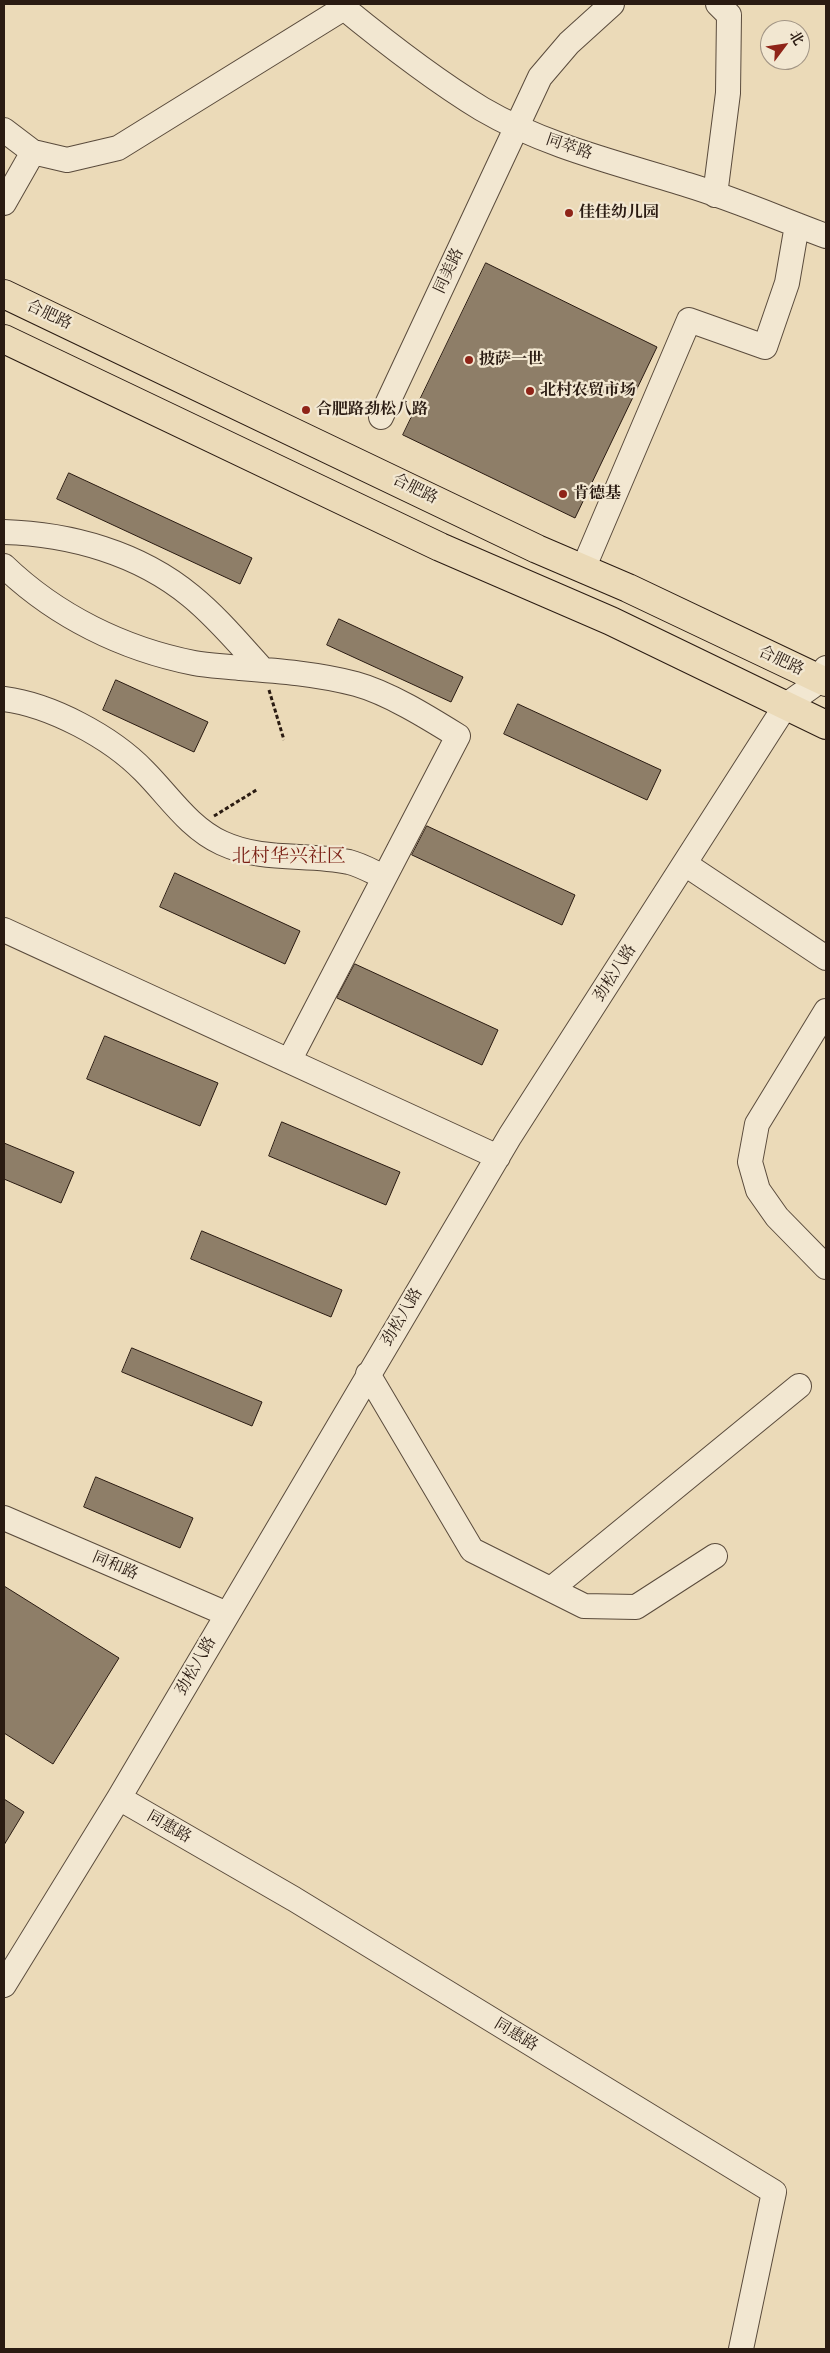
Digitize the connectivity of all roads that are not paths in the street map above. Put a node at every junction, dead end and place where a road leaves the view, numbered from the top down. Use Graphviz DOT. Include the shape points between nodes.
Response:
graph roads {
  1 [pos="612,4"];
  2 [pos="718,4"];
  3 [pos="341,6"];
  4 [pos="516,125"];
  5 [pos="4,130"];
  6 [pos="32,152"];
  7 [pos="715,195"];
  8 [pos="4,203"];
  9 [pos="797,225"];
  10 [pos="826,236"];
  11 [pos="4,294"];
  12 [pos="4,339"];
  13 [pos="381,417"];
  14 [pos="4,532"];
  15 [pos="4,566"];
  16 [pos="584,569"];
  17 [pos="263,670"];
  18 [pos="825,677"];
  19 [pos="4,699"];
  20 [pos="786,705"];
  21 [pos="826,725"];
  22 [pos="685,864"];
  23 [pos="384,877"];
  24 [pos="4,930"];
  25 [pos="826,958"];
  26 [pos="826,1011"];
  27 [pos="289,1061"];
  28 [pos="498,1157"];
  29 [pos="826,1267"];
  30 [pos="368,1374"];
  31 [pos="799,1386"];
  32 [pos="4,1518"];
  33 [pos="715,1556"];
  34 [pos="551,1589"];
  35 [pos="227,1614"];
  36 [pos="119,1798"];
  37 [pos="4,1985"];
  38 [pos="740,2349"];
  1 -- 4 [label="street, 同美路" via="569,43 540,77"];
  2 -- 7 [label="street" via="729,15 728,93"];
  3 -- 4 [label="street, 同萃路" via="406,58 483,109"];
  3 -- 6 [label="street" via="118,148 67,160"];
  4 -- 7 [label="street, 同萃路" via="554,143"];
  4 -- 13 [label="street, 同美路"];
  5 -- 6 [label="street"];
  6 -- 8 [label="street"];
  7 -- 9 [label="street, 同萃路"];
  9 -- 10 [label="street, 同萃路"];
  9 -- 16 [label="street" via="787,283 765,347 689,320"];
  11 -- 16 [label="main road, 合肥路"];
  12 -- 20 [label="main road" via="422,538 611,621"];
  14 -- 17 [label="street" via="62,538 114,551 164,577 212,615"];
  15 -- 17 [label="street" via="22,583 91,628 143,650 195,663"];
  16 -- 18 [label="main road, 合肥路"];
  17 -- 23 [label="street" via="313,675 358,685 418,712 458,736"];
  18 -- 20 [label="street, 劲松八路"];
  19 -- 23 [label="street" via="57,714 106,741 143,769 196,827 222,843 260,855 346,862"];
  20 -- 21 [label="main road"];
  20 -- 22 [label="street, 劲松八路"];
  22 -- 25 [label="street"];
  22 -- 28 [label="street, 劲松八路"];
  23 -- 27 [label="street"];
  24 -- 27 [label="street"];
  26 -- 29 [label="street" via="757,1124 750,1162 758,1190 777,1217"];
  27 -- 28 [label="street"];
  28 -- 30 [label="street, 劲松八路"];
  30 -- 34 [label="street" via="472,1550"];
  30 -- 35 [label="street, 劲松八路"];
  31 -- 34 [label="street"];
  32 -- 35 [label="street, 同和路"];
  33 -- 34 [label="street" via="636,1606 584,1606"];
  35 -- 36 [label="street, 劲松八路"];
  36 -- 37 [label="street, 劲松八路"];
  36 -- 38 [label="street, 同惠路" via="294,1899 774,2192"];
}
